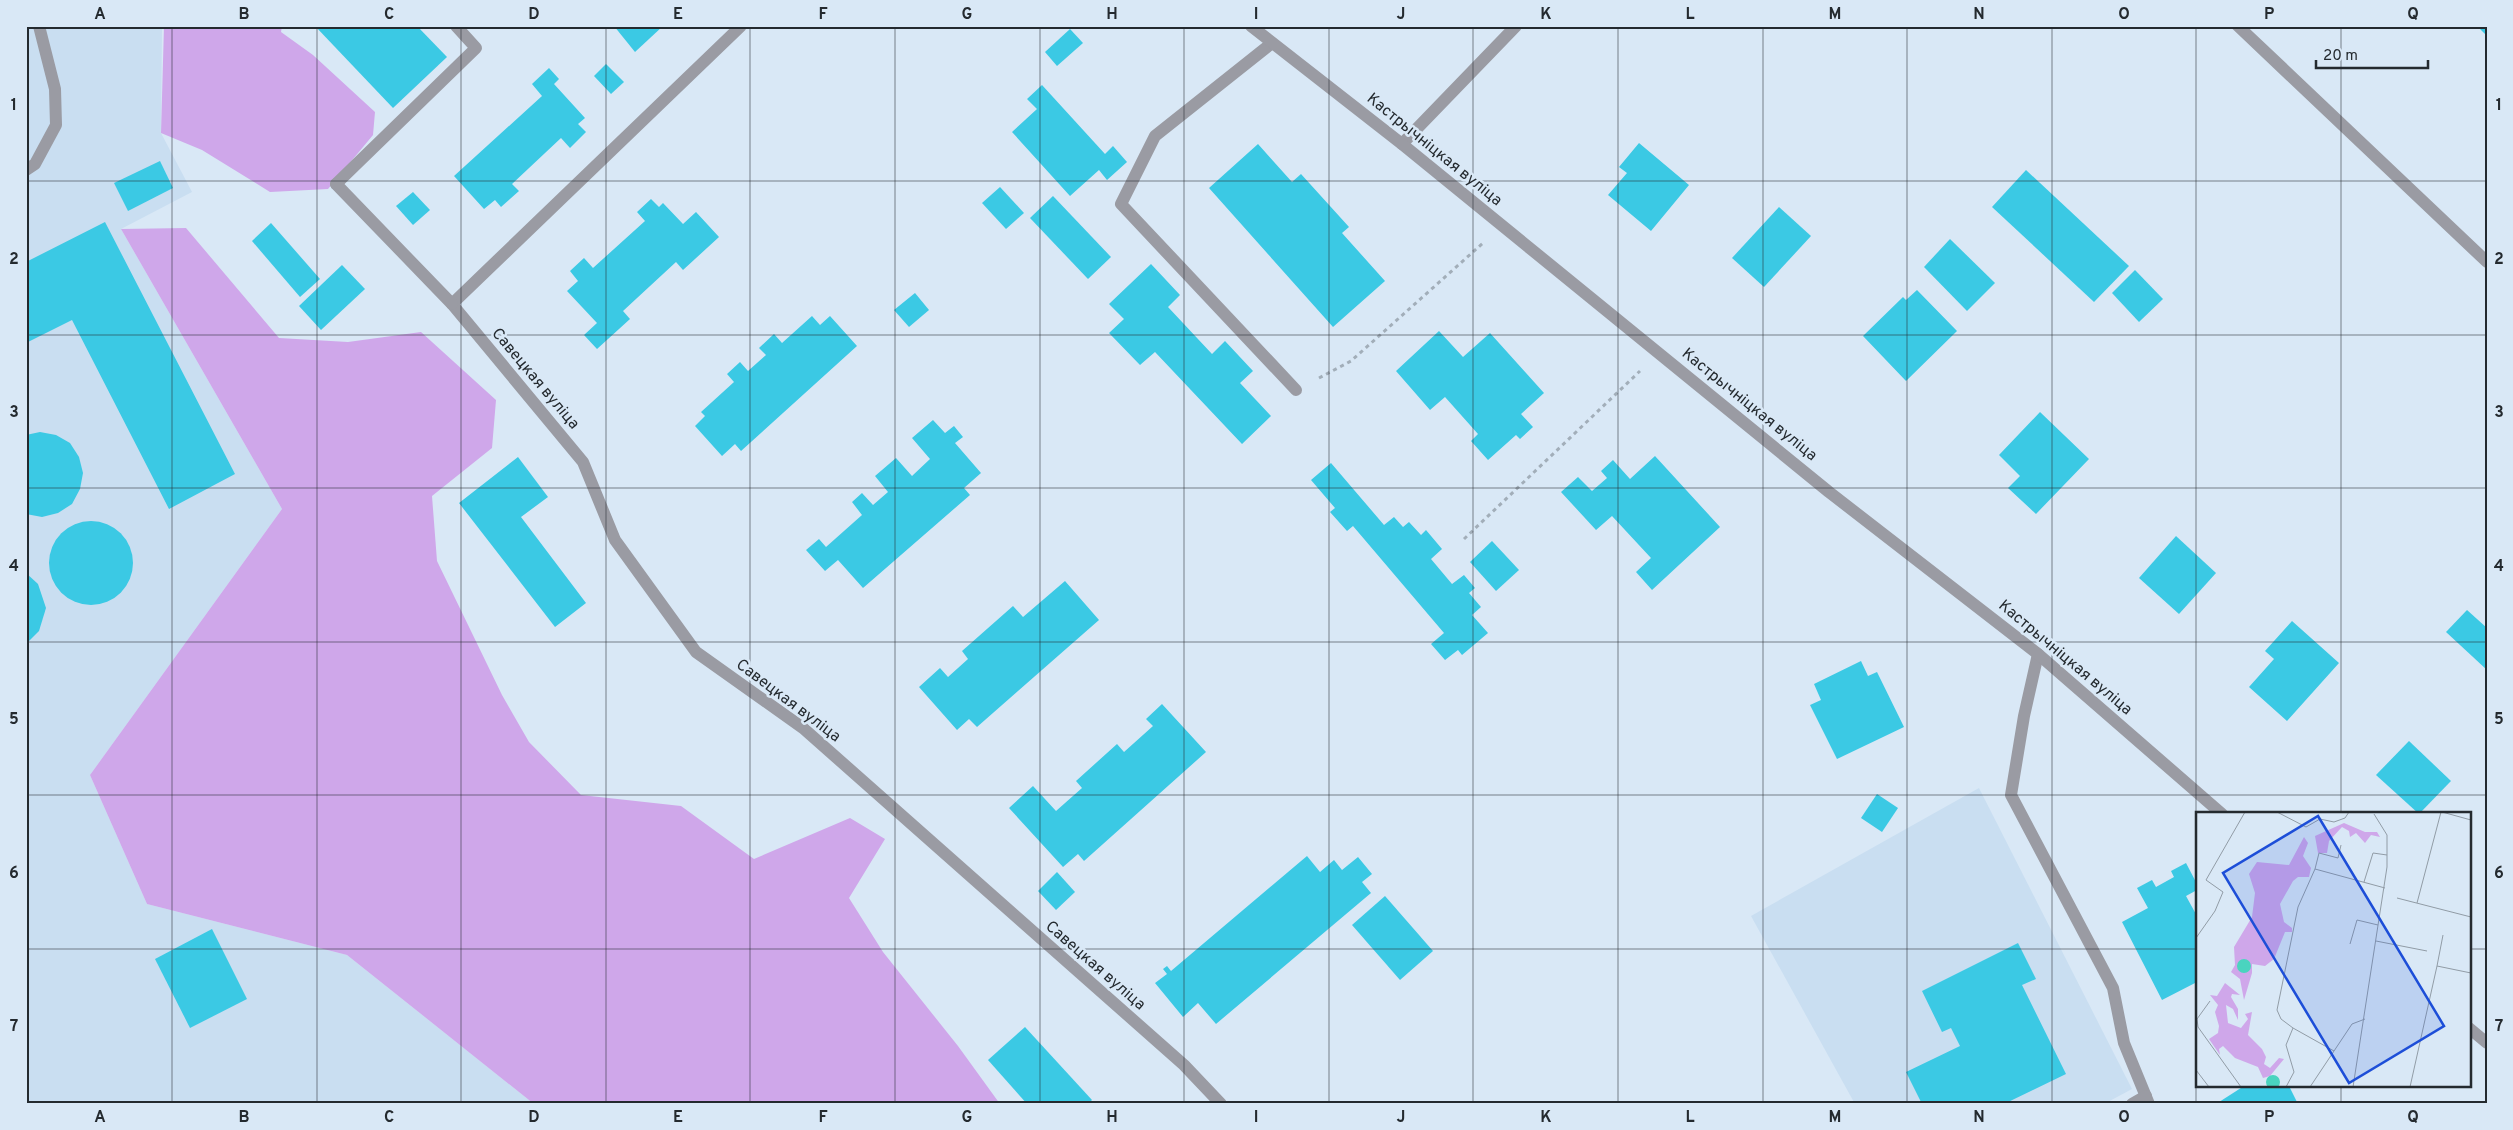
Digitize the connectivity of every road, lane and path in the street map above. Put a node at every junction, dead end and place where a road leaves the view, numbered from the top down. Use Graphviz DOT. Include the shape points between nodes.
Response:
graph roads {
  1 [pos="39,26"];
  2 [pos="456,26"];
  3 [pos="741,26"];
  4 [pos="1251,26"];
  5 [pos="1516,26"];
  6 [pos="2238,26"];
  7 [pos="1272,43"];
  8 [pos="1402,144"];
  9 [pos="26,170"];
  10 [pos="1502,226"];
  11 [pos="2487,262"];
  12 [pos="452,304"];
  13 [pos="1659,353"];
  14 [pos="1296,390"];
  15 [pos="1464,539"];
  16 [pos="2038,654"];
  17 [pos="2220,812"];
  18 [pos="2470,1029"];
  19 [pos="2487,1043"];
  20 [pos="2148,1100"];
  21 [pos="1221,1104"];
  22 [pos="2132,1104"];
  1 -- 9 [label="street" via="55,89 56,125 35,164"];
  2 -- 12 [label="street, Савецкая вуліца" via="476,48 336,184"];
  3 -- 12 [label="street"];
  4 -- 7 [label="street, Кастрычніцкая вуліца"];
  5 -- 8 [label="street"];
  6 -- 11 [label="street"];
  7 -- 8 [label="street, Кастрычніцкая вуліца"];
  7 -- 14 [label="street" via="1155,136 1121,204"];
  8 -- 10 [label="street, Кастрычніцкая вуліца"];
  10 -- 13 [label="street, Кастрычніцкая вуліца"];
  10 -- 14 [label="path" via="1351,362"];
  12 -- 21 [label="street, Савецкая вуліца" via="583,462 615,540 696,652 802,728 1184,1065"];
  13 -- 15 [label="path"];
  13 -- 16 [label="street, Кастрычніцкая вуліца" via="1829,492"];
  16 -- 17 [label="street, Кастрычніцкая вуліца"];
  16 -- 20 [label="street" via="2011,795 2112,988 2124,1043"];
  18 -- 19 [label="street"];
  20 -- 22 [label="street"];
}
